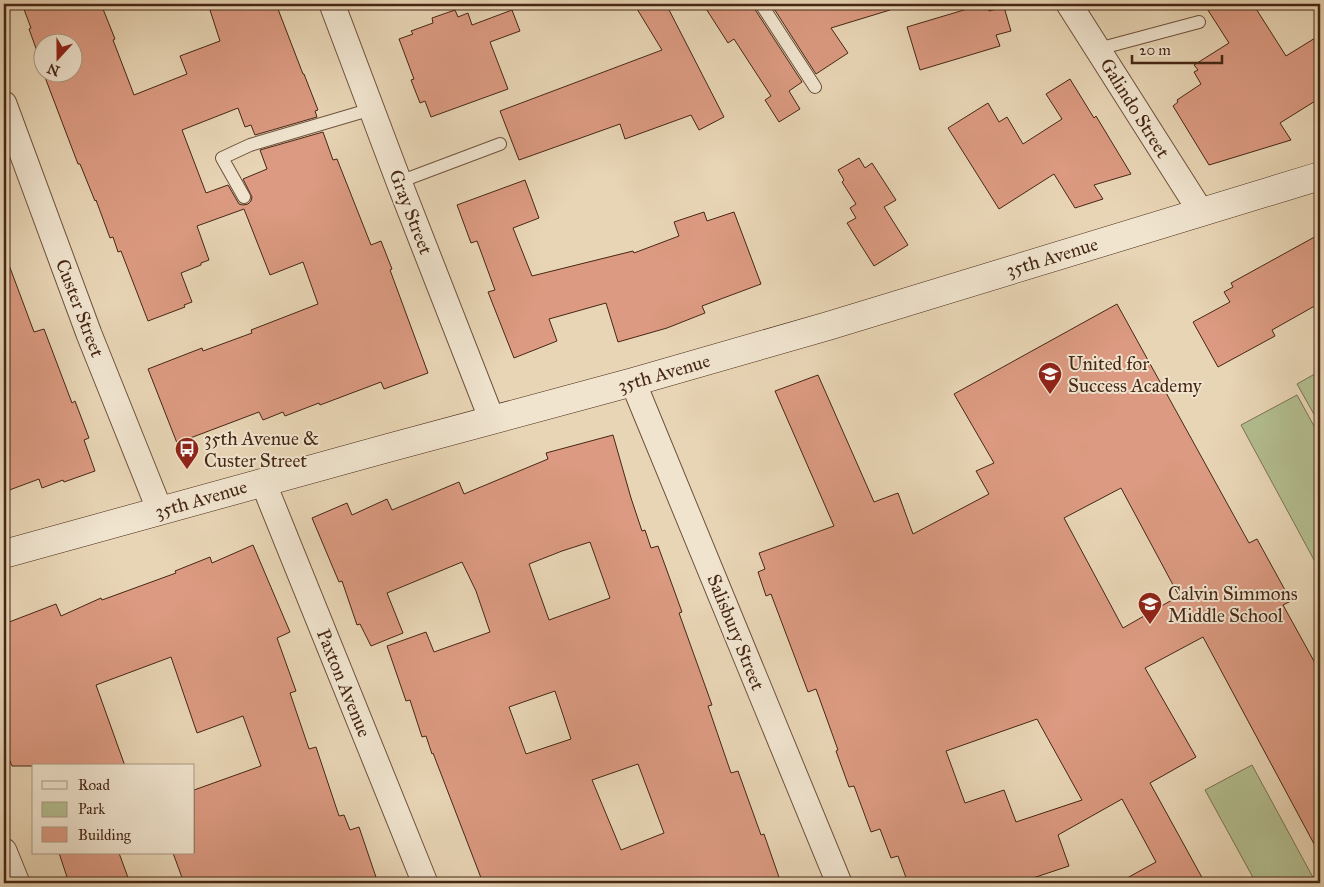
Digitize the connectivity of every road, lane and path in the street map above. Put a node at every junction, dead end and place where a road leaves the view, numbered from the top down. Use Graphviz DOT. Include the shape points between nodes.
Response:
graph roads {
  1 [pos="332,4"];
  2 [pos="761,4"];
  3 [pos="1069,4"];
  4 [pos="1199,22"];
  5 [pos="1098,49"];
  6 [pos="815,87"];
  7 [pos="4,104"];
  8 [pos="372,109"];
  9 [pos="500,144"];
  10 [pos="1320,176"];
  11 [pos="399,182"];
  12 [pos="244,197"];
  13 [pos="1201,212"];
  14 [pos="633,382"];
  15 [pos="492,420"];
  16 [pos="263,482"];
  17 [pos="160,511"];
  18 [pos="4,554"];
  19 [pos="4,851"];
  20 [pos="17,883"];
  21 [pos="425,883"];
  22 [pos="839,883"];
  1 -- 8 [label="street, Gray Street"];
  2 -- 6 [label="lane"];
  3 -- 5 [label="street, Galindo Street"];
  4 -- 5 [label="lane"];
  5 -- 13 [label="street, Galindo Street"];
  7 -- 17 [label="street, Custer Street" via="89,334"];
  8 -- 11 [label="street, Gray Street"];
  8 -- 12 [label="lane" via="250,145 222,158"];
  9 -- 11 [label="lane"];
  10 -- 13 [label="main road, 35th Avenue"];
  11 -- 15 [label="street, Gray Street"];
  13 -- 14 [label="main road, 35th Avenue"];
  14 -- 15 [label="main road, 35th Avenue"];
  14 -- 22 [label="street, Salisbury Street"];
  15 -- 16 [label="main road, 35th Avenue"];
  16 -- 17 [label="main road, 35th Avenue"];
  16 -- 21 [label="street, Paxton Avenue"];
  17 -- 18 [label="main road, 35th Avenue"];
  19 -- 20 [label="street"];
}
